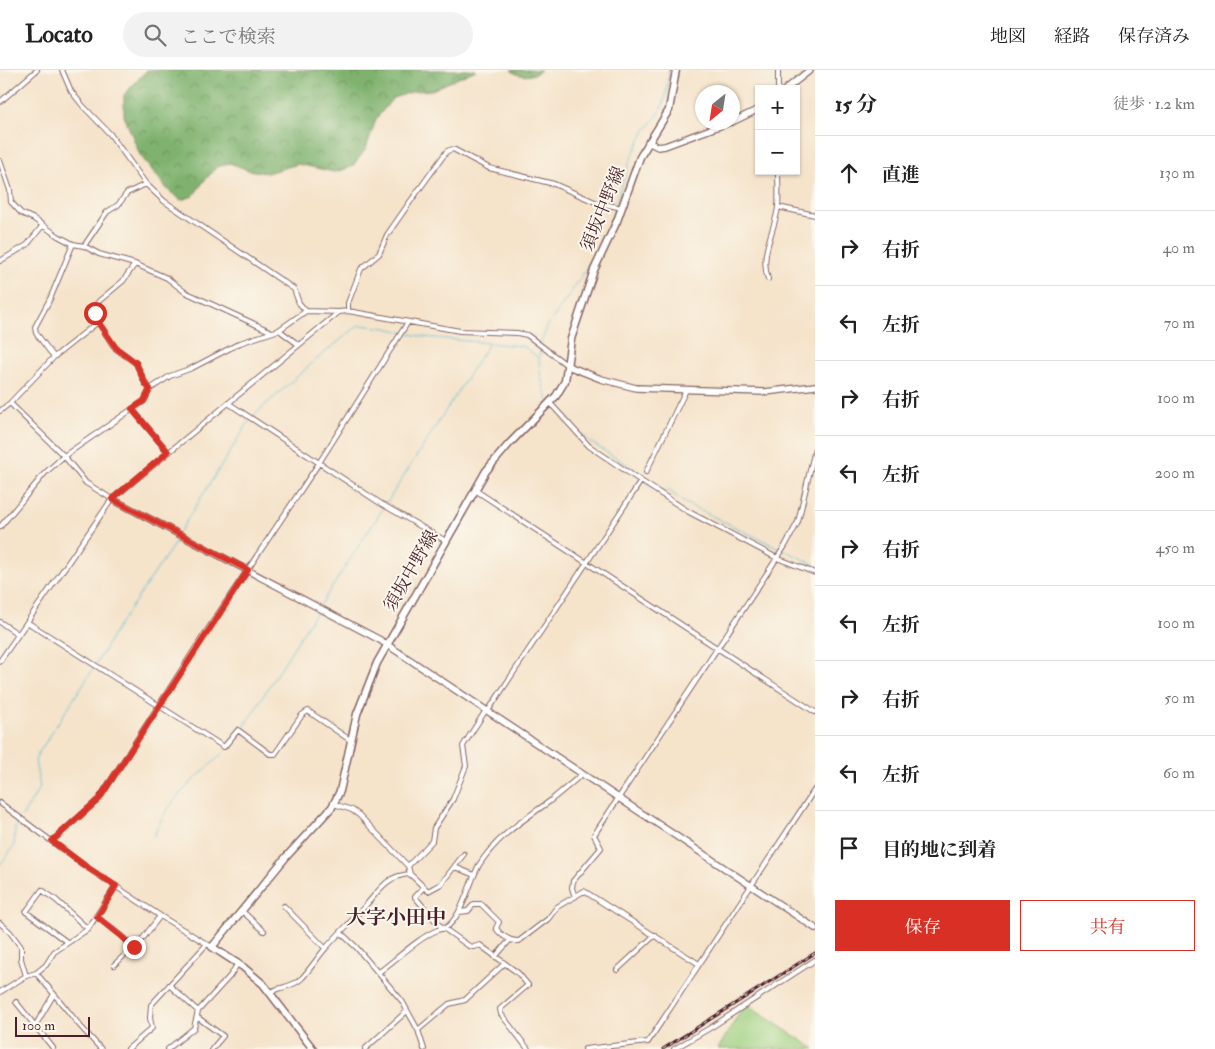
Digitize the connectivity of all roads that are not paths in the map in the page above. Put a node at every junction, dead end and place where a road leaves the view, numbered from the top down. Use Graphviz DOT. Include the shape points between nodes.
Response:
graph roads {
  1 [pos="37,70"];
  2 [pos="62,70"];
  3 [pos="676,70"];
  4 [pos="778,70"];
  5 [pos="810,70"];
  6 [pos="778,85"];
  7 [pos="791,85"];
  8 [pos="0,102"];
  9 [pos="755,111"];
  10 [pos="740,118"];
  11 [pos="709,130"];
  12 [pos="648,142"];
  13 [pos="0,161"];
  14 [pos="778,175"];
  15 [pos="146,184"];
  16 [pos="778,207"];
  17 [pos="620,208"];
  18 [pos="815,216"];
  19 [pos="43,225"];
  20 [pos="73,244"];
  21 [pos="84,246"];
  22 [pos="0,261"];
  23 [pos="135,264"];
  24 [pos="768,279"];
  25 [pos="348,311"];
  26 [pos="306,312"];
  27 [pos="339,312"];
  28 [pos="98,322"];
  29 [pos="408,322"];
  30 [pos="279,330"];
  31 [pos="272,332"];
  32 [pos="299,345"];
  33 [pos="54,356"];
  34 [pos="568,366"];
  35 [pos="815,386"];
  36 [pos="150,389"];
  37 [pos="686,390"];
  38 [pos="10,403"];
  39 [pos="228,403"];
  40 [pos="550,403"];
  41 [pos="132,409"];
  42 [pos="0,411"];
  43 [pos="815,449"];
  44 [pos="168,452"];
  45 [pos="64,456"];
  46 [pos="319,463"];
  47 [pos="646,472"];
  48 [pos="641,482"];
  49 [pos="475,490"];
  50 [pos="112,499"];
  51 [pos="0,527"];
  52 [pos="446,541"];
  53 [pos="778,557"];
  54 [pos="586,562"];
  55 [pos="248,570"];
  56 [pos="815,573"];
  57 [pos="0,622"];
  58 [pos="27,622"];
  59 [pos="18,634"];
  60 [pos="386,645"];
  61 [pos="718,649"];
  62 [pos="0,661"];
  63 [pos="159,707"];
  64 [pos="487,711"];
  65 [pos="815,712"];
  66 [pos="350,740"];
  67 [pos="582,774"];
  68 [pos="815,790"];
  69 [pos="618,798"];
  70 [pos="0,803"];
  71 [pos="334,804"];
  72 [pos="52,841"];
  73 [pos="464,854"];
  74 [pos="408,866"];
  75 [pos="455,867"];
  76 [pos="410,874"];
  77 [pos="474,875"];
  78 [pos="116,886"];
  79 [pos="752,887"];
  80 [pos="423,888"];
  81 [pos="575,896"];
  82 [pos="284,906"];
  83 [pos="242,912"];
  84 [pos="459,912"];
  85 [pos="160,916"];
  86 [pos="97,917"];
  87 [pos="0,923"];
  88 [pos="815,928"];
  89 [pos="88,929"];
  90 [pos="445,929"];
  91 [pos="264,931"];
  92 [pos="342,933"];
  93 [pos="655,935"];
  94 [pos="510,940"];
  95 [pos="67,942"];
  96 [pos="209,946"];
  97 [pos="134,947"];
  98 [pos="325,948"];
  99 [pos="495,956"];
  100 [pos="815,960"];
  101 [pos="238,963"];
  102 [pos="504,964"];
  103 [pos="699,964"];
  104 [pos="114,965"];
  105 [pos="617,970"];
  106 [pos="379,972"];
  107 [pos="36,973"];
  108 [pos="26,976"];
  109 [pos="169,986"];
  110 [pos="0,992"];
  111 [pos="270,992"];
  112 [pos="54,994"];
  113 [pos="16,1002"];
  114 [pos="407,1010"];
  115 [pos="198,1011"];
  116 [pos="197,1017"];
  117 [pos="35,1026"];
  118 [pos="418,1030"];
  119 [pos="53,1048"];
  120 [pos="101,1049"];
  121 [pos="128,1049"];
  122 [pos="168,1049"];
  123 [pos="212,1049"];
  124 [pos="313,1049"];
  125 [pos="365,1049"];
  126 [pos="424,1049"];
  127 [pos="528,1049"];
  128 [pos="585,1049"];
  129 [pos="674,1049"];
  1 -- 8 [label="street"];
  2 -- 15 [label="street" via="71,90 110,134"];
  3 -- 12 [label="main road, 須坂中野線" via="669,110"];
  4 -- 6 [label="street"];
  5 -- 7 [label="street"];
  9 -- 10 [label="street"];
  11 -- 12 [label="street" via="665,146"];
  12 -- 17 [label="main road, 須坂中野線"];
  13 -- 19 [label="street" via="11,202 21,213"];
  14 -- 16 [label="street"];
  15 -- 21 [label="street" via="124,195 115,208 104,215"];
  15 -- 26 [label="street" via="164,201 294,289"];
  16 -- 18 [label="street"];
  16 -- 24 [label="street" via="764,269"];
  17 -- 25 [label="street" via="595,202 554,184 489,168 447,150 396,222 379,254 361,269"];
  17 -- 34 [label="main road, 須坂中野線" via="571,339"];
  19 -- 20 [label="street"];
  19 -- 22 [label="street" via="27,245"];
  20 -- 21 [label="street"];
  20 -- 33 [label="street" via="35,327"];
  21 -- 23 [label="street" via="99,254"];
  23 -- 28 [label="street" via="123,281 95,306"];
  23 -- 31 [label="street" via="167,278 185,292"];
  25 -- 27 [label="street"];
  25 -- 29 [label="street"];
  26 -- 27 [label="street"];
  26 -- 30 [label="street"];
  27 -- 32 [label="street"];
  28 -- 33 [label="street"];
  28 -- 36 [label="street" via="116,348 136,363"];
  29 -- 34 [label="street" via="460,331 527,335"];
  29 -- 46 [label="street"];
  30 -- 31 [label="street"];
  30 -- 32 [label="street"];
  31 -- 36 [label="street" via="240,343"];
  32 -- 39 [label="street"];
  33 -- 38 [label="street"];
  34 -- 37 [label="street" via="636,388"];
  34 -- 40 [label="main road, 須坂中野線" via="565,381"];
  35 -- 37 [label="street" via="765,392"];
  36 -- 41 [label="street" via="144,401"];
  37 -- 47 [label="street"];
  38 -- 42 [label="street"];
  38 -- 45 [label="street"];
  39 -- 44 [label="street"];
  39 -- 46 [label="street"];
  40 -- 48 [label="street" via="589,446"];
  40 -- 49 [label="main road, 須坂中野線" via="498,457"];
  41 -- 44 [label="street"];
  41 -- 45 [label="street"];
  43 -- 53 [label="street" via="798,522"];
  44 -- 50 [label="street"];
  45 -- 50 [label="street" via="86,483"];
  45 -- 51 [label="street" via="45,473"];
  46 -- 52 [label="street"];
  46 -- 55 [label="street"];
  48 -- 53 [label="street" via="689,512"];
  48 -- 54 [label="street"];
  49 -- 52 [label="main road, 須坂中野線"];
  49 -- 54 [label="street"];
  50 -- 55 [label="street"];
  50 -- 58 [label="street"];
  52 -- 60 [label="main road, 須坂中野線"];
  53 -- 56 [label="street"];
  53 -- 61 [label="street"];
  54 -- 61 [label="street"];
  54 -- 64 [label="street"];
  55 -- 60 [label="street"];
  55 -- 63 [label="street"];
  57 -- 59 [label="street"];
  58 -- 59 [label="street"];
  58 -- 63 [label="street"];
  59 -- 62 [label="street"];
  60 -- 64 [label="street"];
  60 -- 66 [label="main road, 須坂中野線" via="366,690"];
  61 -- 65 [label="street"];
  61 -- 69 [label="street"];
  63 -- 66 [label="street" via="224,747 238,730 270,754 275,754 308,711"];
  63 -- 72 [label="street" via="99,799"];
  64 -- 67 [label="street"];
  64 -- 74 [label="street" via="464,746 466,766 453,799 434,828 432,841"];
  66 -- 71 [label="main road, 須坂中野線" via="341,787"];
  67 -- 69 [label="street"];
  67 -- 77 [label="street" via="511,828 491,849"];
  68 -- 79 [label="street"];
  69 -- 79 [label="street"];
  69 -- 81 [label="street" via="594,835 601,848 572,882"];
  70 -- 72 [label="street"];
  71 -- 74 [label="street" via="359,815"];
  71 -- 83 [label="main road, 須坂中野線"];
  72 -- 78 [label="street"];
  73 -- 75 [label="street"];
  74 -- 76 [label="street"];
  75 -- 77 [label="street"];
  75 -- 80 [label="street" via="441,884 428,891"];
  76 -- 80 [label="street"];
  76 -- 92 [label="street" via="398,876 387,883"];
  77 -- 84 [label="street"];
  78 -- 85 [label="street"];
  78 -- 86 [label="street"];
  79 -- 88 [label="street"];
  79 -- 103 [label="street"];
  80 -- 90 [label="street" via="415,897"];
  81 -- 93 [label="street" via="584,891"];
  81 -- 94 [label="street" via="557,907 533,932 519,941"];
  82 -- 98 [label="street"];
  83 -- 91 [label="street"];
  83 -- 96 [label="main road, 須坂中野線"];
  84 -- 90 [label="street"];
  84 -- 94 [label="street" via="481,904 499,922 498,931"];
  85 -- 96 [label="street"];
  85 -- 97 [label="street"];
  86 -- 89 [label="street"];
  86 -- 97 [label="street"];
  87 -- 108 [label="street" via="21,947"];
  89 -- 95 [label="street"];
  89 -- 95 [label="street" via="42,890 26,912"];
  90 -- 99 [label="street" via="469,946 480,945"];
  90 -- 106 [label="street" via="438,929"];
  92 -- 98 [label="street"];
  92 -- 106 [label="street"];
  93 -- 103 [label="street"];
  93 -- 105 [label="street"];
  94 -- 99 [label="street"];
  95 -- 107 [label="street"];
  96 -- 101 [label="main road"];
  96 -- 109 [label="street"];
  97 -- 104 [label="street"];
  98 -- 111 [label="street" via="301,979"];
  99 -- 102 [label="street"];
  100 -- 129 [label="street"];
  101 -- 111 [label="main road"];
  101 -- 115 [label="street"];
  102 -- 118 [label="street" via="465,1000 449,1004"];
  102 -- 127 [label="street" via="528,985 500,1010"];
  103 -- 128 [label="street" via="648,1042"];
  106 -- 114 [label="street"];
  107 -- 108 [label="street"];
  107 -- 112 [label="street"];
  108 -- 110 [label="street"];
  109 -- 115 [label="street"];
  109 -- 121 [label="street" via="151,1005 152,1028"];
  111 -- 124 [label="main road"];
  112 -- 117 [label="street"];
  112 -- 120 [label="street"];
  113 -- 117 [label="street"];
  114 -- 118 [label="street"];
  114 -- 125 [label="street"];
  115 -- 116 [label="street"];
  116 -- 122 [label="street" via="194,1028"];
  116 -- 123 [label="street" via="223,1036"];
  117 -- 119 [label="street"];
  118 -- 126 [label="street"];
}
